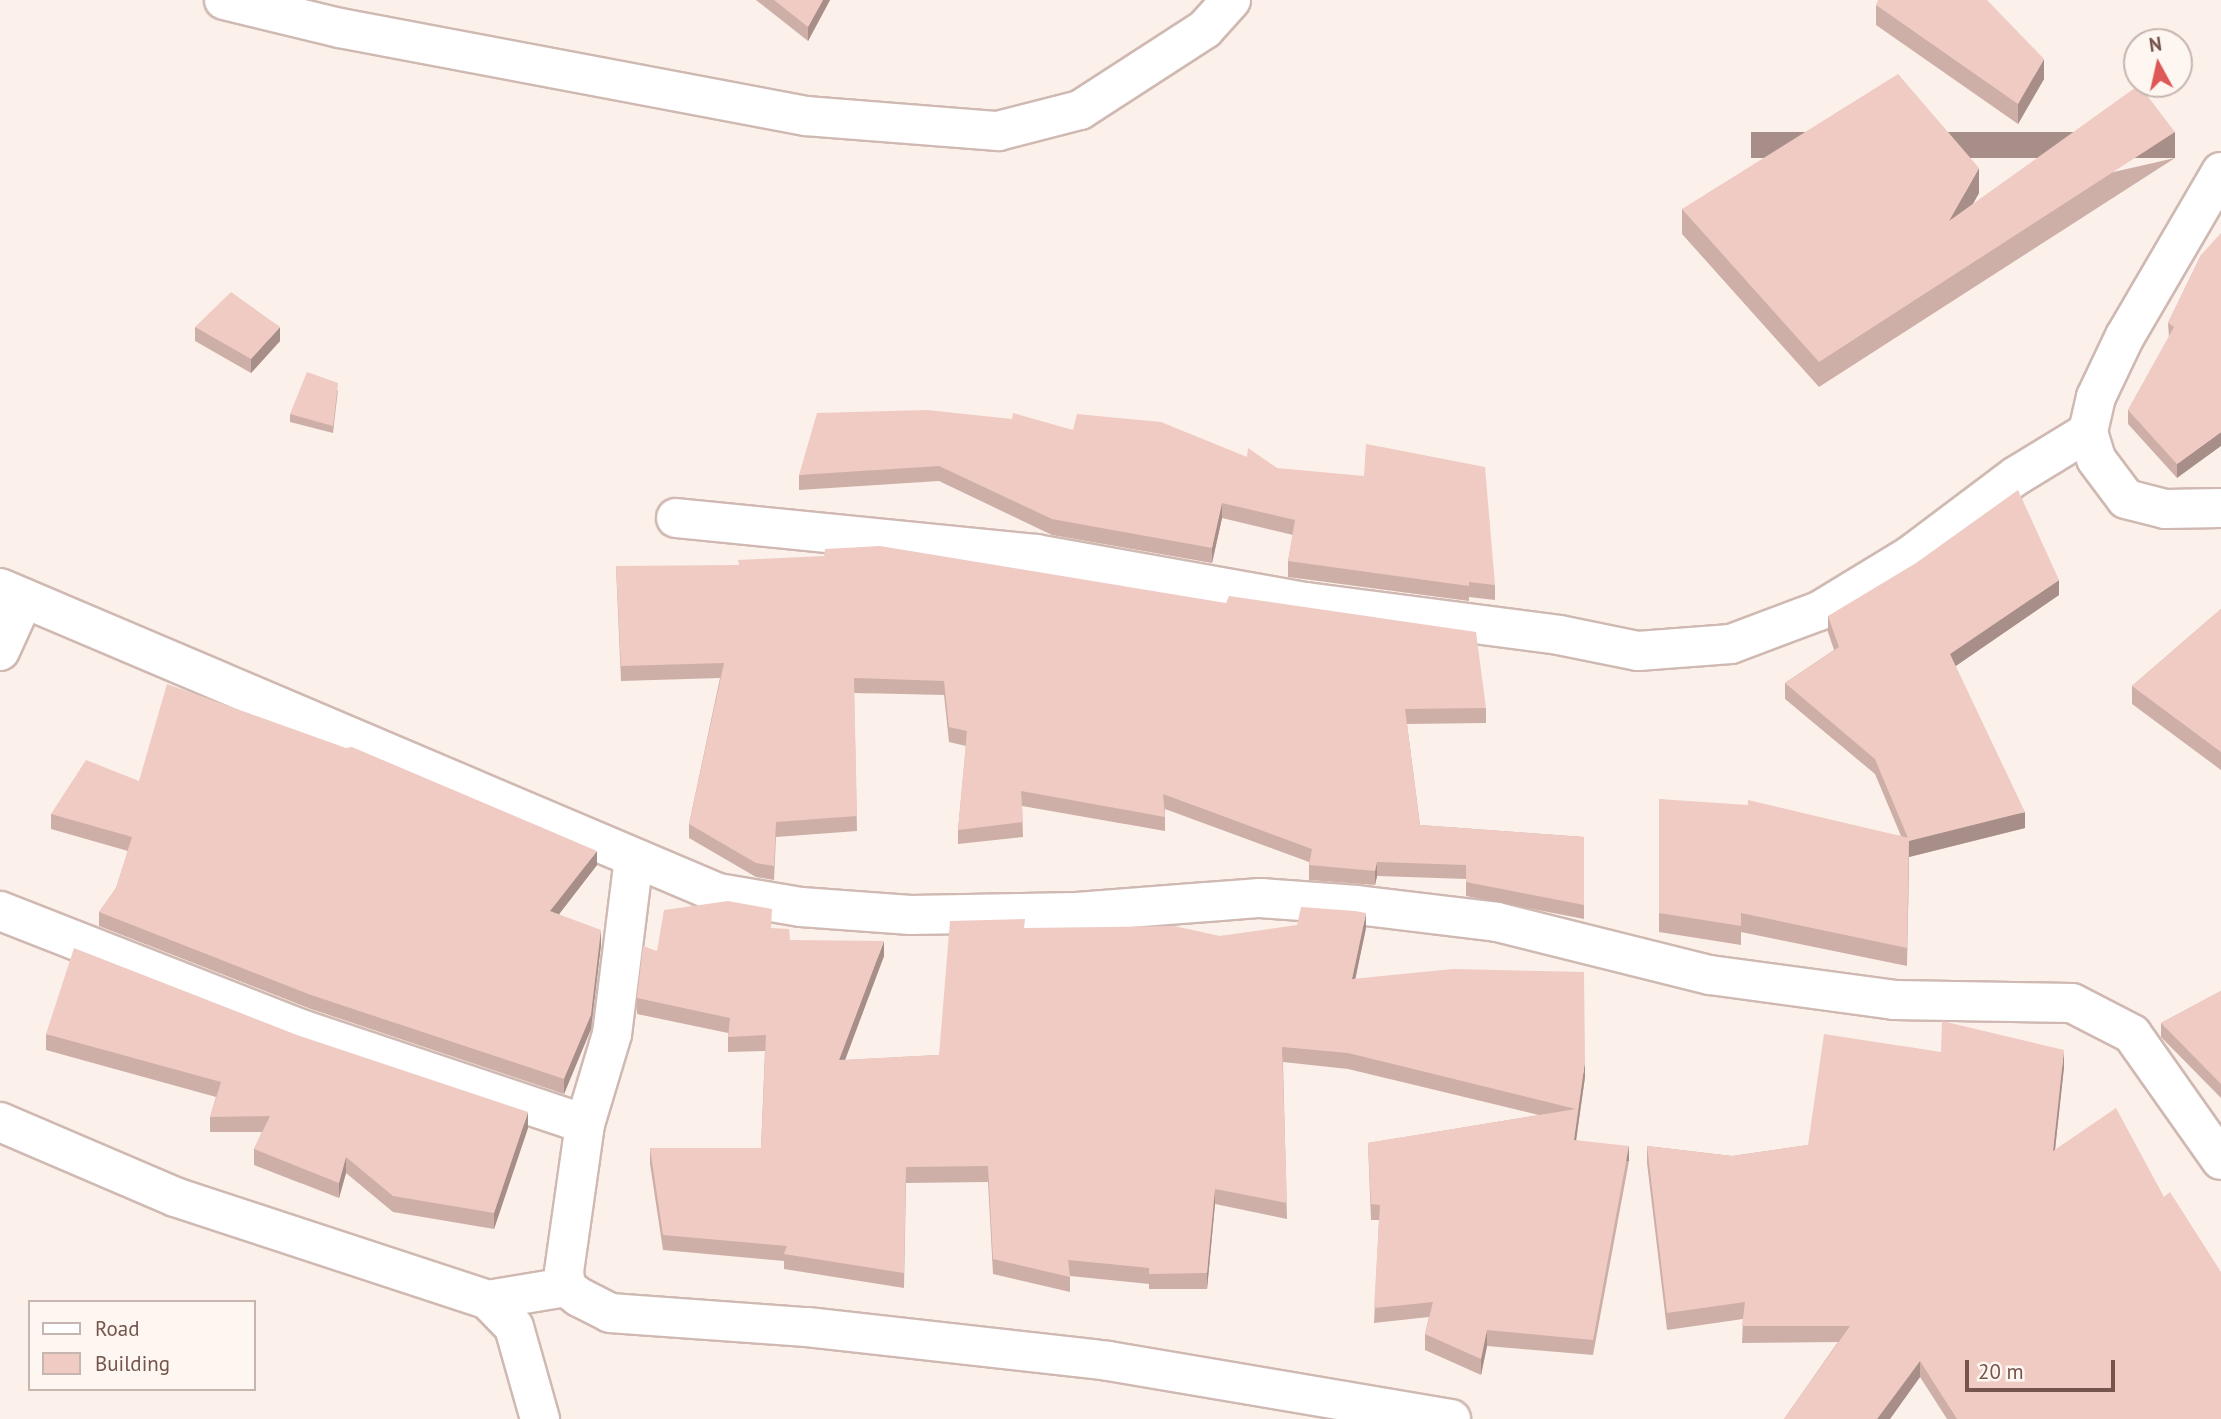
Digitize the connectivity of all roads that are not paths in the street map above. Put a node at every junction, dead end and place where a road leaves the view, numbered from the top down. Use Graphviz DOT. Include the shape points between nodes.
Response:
graph roads {
  1 [pos="224,0"];
  2 [pos="1231,0"];
  3 [pos="2221,172"];
  4 [pos="2088,432"];
  5 [pos="2221,508"];
  6 [pos="676,518"];
  7 [pos="12,593"];
  8 [pos="0,651"];
  9 [pos="634,858"];
  10 [pos="0,911"];
  11 [pos="0,1122"];
  12 [pos="585,1124"];
  13 [pos="2221,1160"];
  14 [pos="566,1287"];
  15 [pos="488,1300"];
  16 [pos="540,1419"];
  17 [pos="1451,1419"];
  1 -- 2 [label="street" via="340,28 806,116 998,131 1080,110 1205,29"];
  3 -- 4 [label="street" via="2125,336 2096,397"];
  4 -- 5 [label="street" via="2096,459 2126,499 2165,509"];
  4 -- 6 [label="street" via="2016,475 1911,555 1819,611 1731,644 1638,651 1559,635 1306,602 1036,554"];
  7 -- 8 [label="street"];
  7 -- 9 [label="street"];
  9 -- 12 [label="street" via="612,1034"];
  9 -- 13 [label="street" via="718,893 801,907 911,915 1077,912 1260,898 1343,904 1497,922 1710,975 1880,998 2072,1003 2132,1034"];
  10 -- 12 [label="street" via="304,1030"];
  11 -- 15 [label="street" via="175,1197"];
  12 -- 14 [label="street"];
  14 -- 15 [label="street"];
  14 -- 17 [label="street" via="610,1313 807,1326 1108,1362"];
  15 -- 16 [label="street" via="514,1327"];
}
